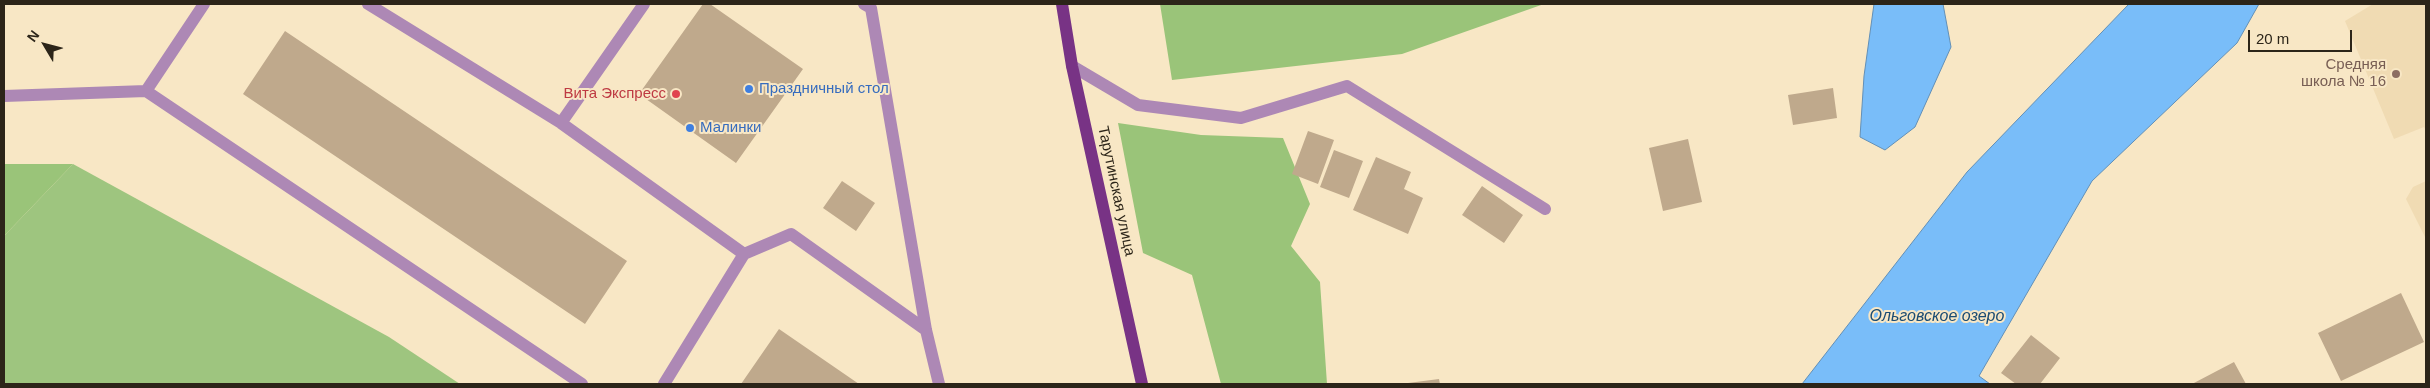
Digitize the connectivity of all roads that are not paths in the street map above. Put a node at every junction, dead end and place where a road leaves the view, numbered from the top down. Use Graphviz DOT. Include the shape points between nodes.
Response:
graph roads {
  1 [pos="204,4"];
  2 [pos="368,4"];
  3 [pos="391,4"];
  4 [pos="644,4"];
  5 [pos="1062,4"];
  6 [pos="868,5"];
  7 [pos="384,15"];
  8 [pos="1072,66"];
  9 [pos="146,91"];
  10 [pos="4,96"];
  11 [pos="561,123"];
  12 [pos="1546,209"];
  13 [pos="744,254"];
  14 [pos="926,330"];
  15 [pos="582,384"];
  16 [pos="664,384"];
  17 [pos="939,384"];
  18 [pos="1142,384"];
  1 -- 9 [label="lane"];
  2 -- 7 [label="lane"];
  3 -- 7 [label="lane"];
  4 -- 11 [label="lane"];
  5 -- 8 [label="main road, Тарутинская улица"];
  6 -- 14 [label="lane"];
  7 -- 11 [label="lane"];
  8 -- 12 [label="lane" via="1138,105 1241,118 1347,86"];
  8 -- 18 [label="main road, Тарутинская улица"];
  9 -- 10 [label="lane"];
  9 -- 15 [label="lane"];
  11 -- 13 [label="lane"];
  13 -- 14 [label="lane" via="791,234"];
  13 -- 16 [label="lane"];
  14 -- 17 [label="lane"];
}
